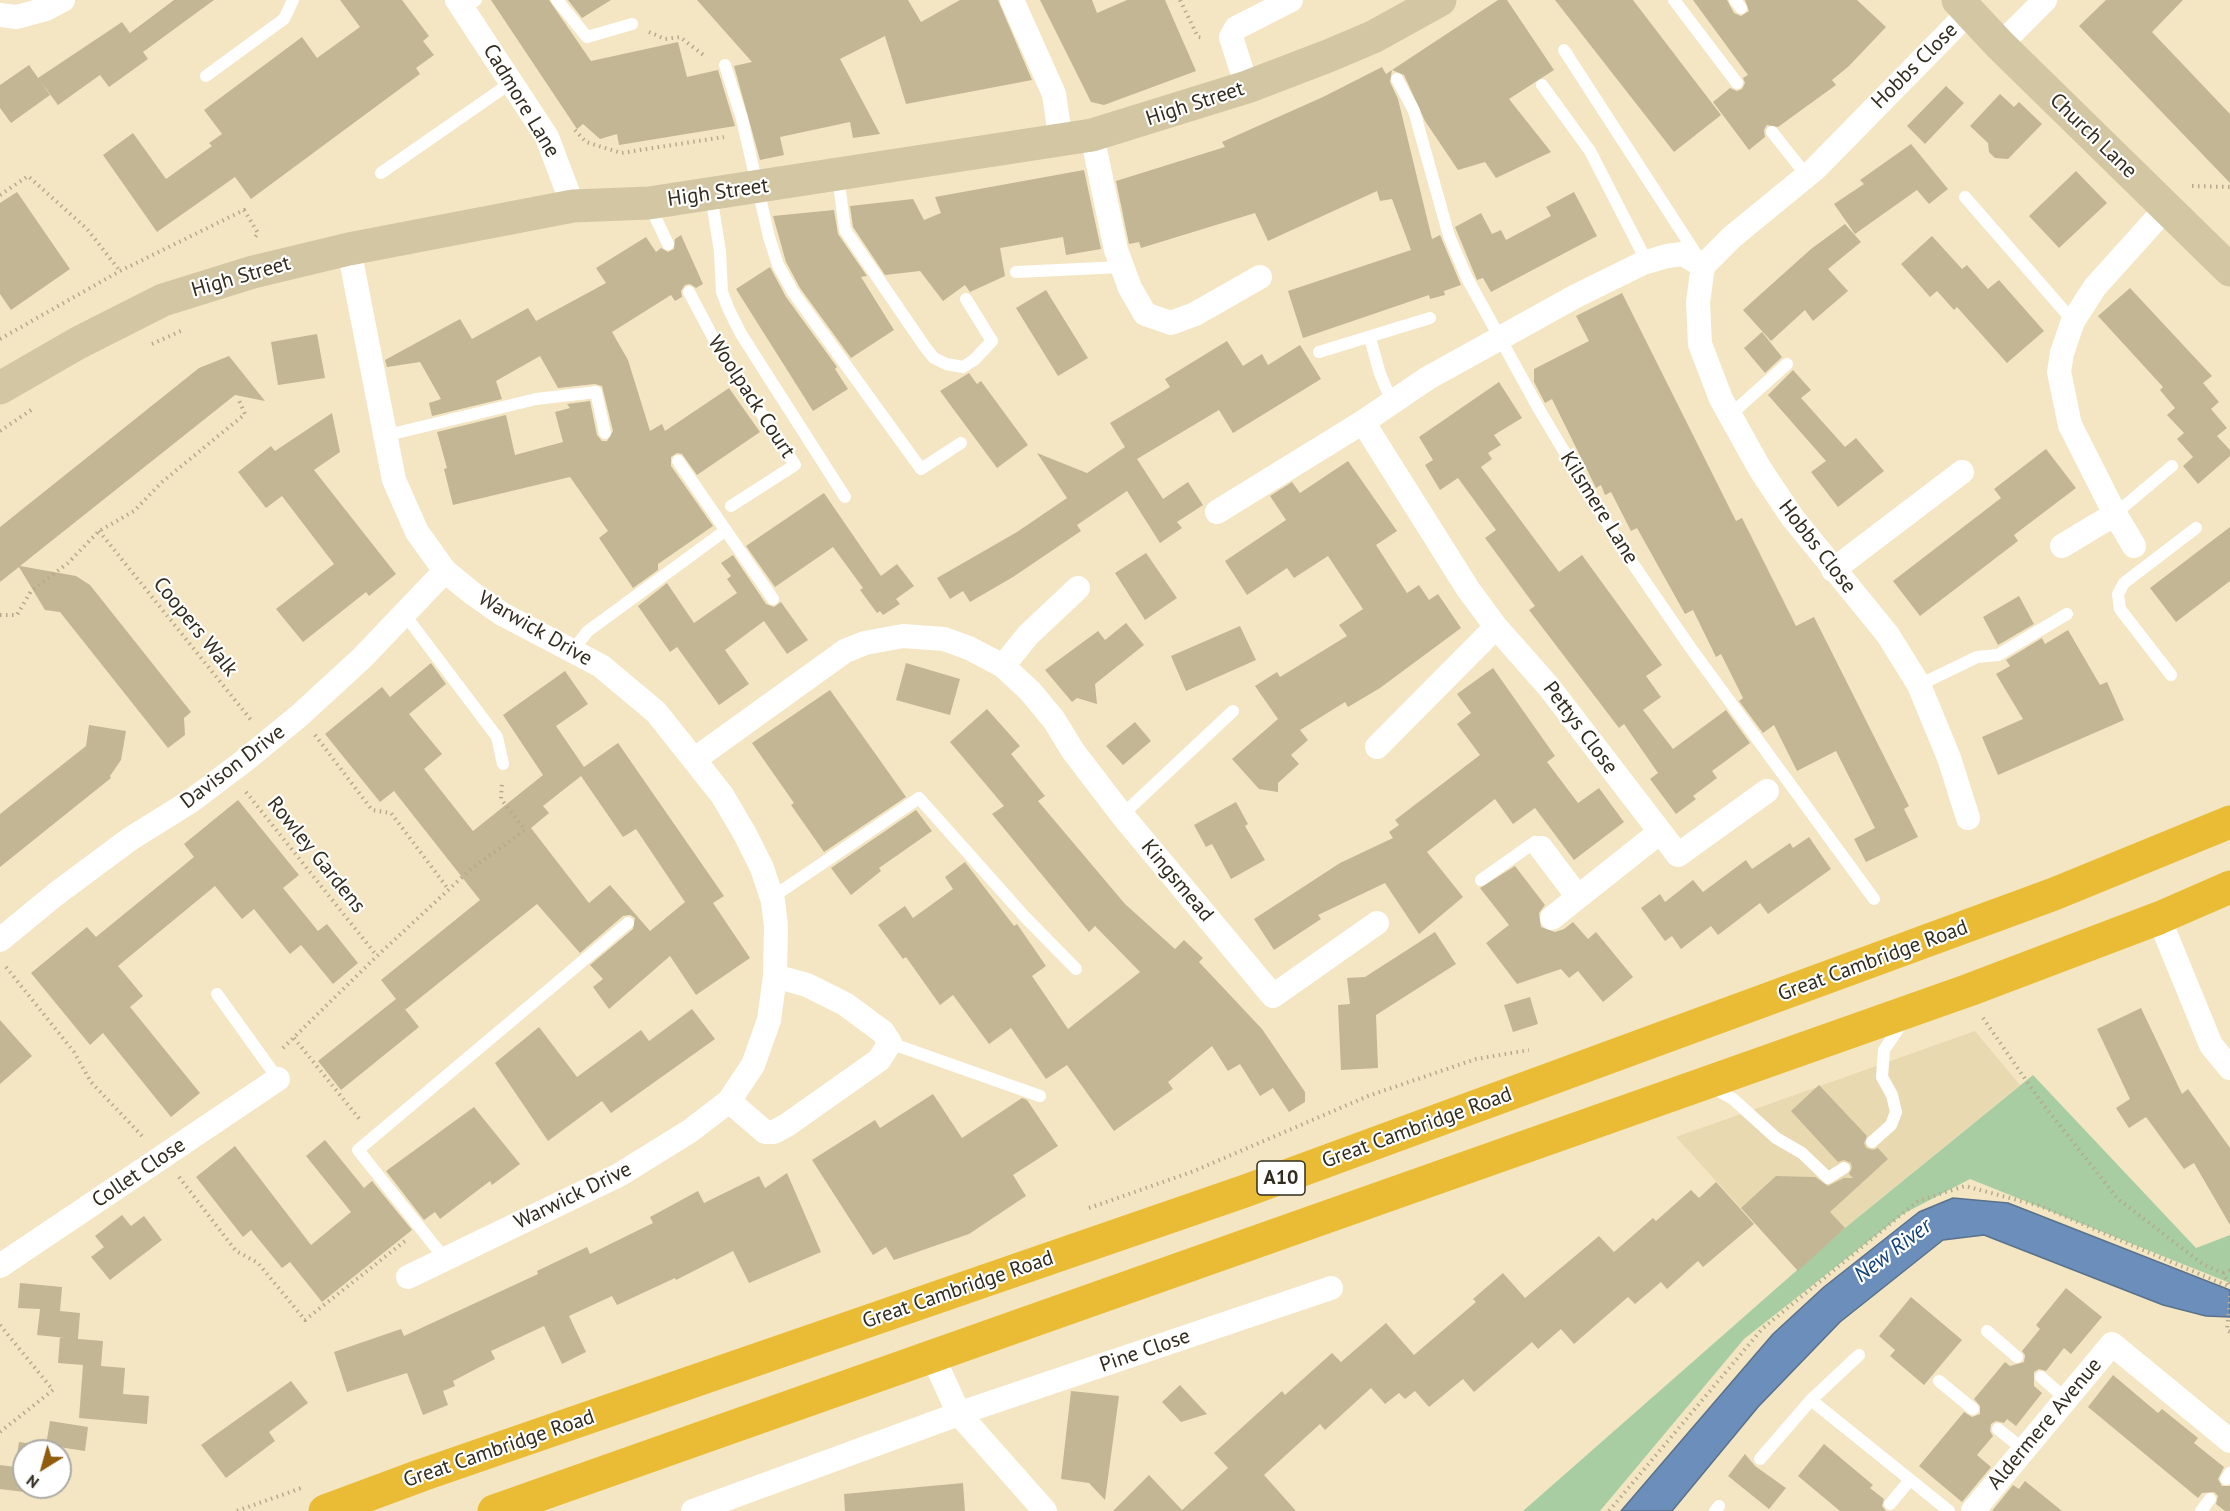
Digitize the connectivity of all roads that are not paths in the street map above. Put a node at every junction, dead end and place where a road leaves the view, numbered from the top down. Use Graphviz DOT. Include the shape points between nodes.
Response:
graph roads {
  1 [pos="293,0"];
  2 [pos="557,0"];
  3 [pos="1012,0"];
  4 [pos="1292,0"];
  5 [pos="1440,0"];
  6 [pos="1674,0"];
  7 [pos="2045,0"];
  8 [pos="50,3"];
  9 [pos="466,3"];
  10 [pos="1963,6"];
  11 [pos="0,15"];
  12 [pos="632,24"];
  13 [pos="2000,45"];
  14 [pos="1564,50"];
  15 [pos="725,65"];
  16 [pos="206,76"];
  17 [pos="1397,79"];
  18 [pos="512,82"];
  19 [pos="1737,83"];
  20 [pos="1542,85"];
  21 [pos="1247,87"];
  22 [pos="1772,132"];
  23 [pos="1076,139"];
  24 [pos="381,173"];
  25 [pos="838,175"];
  26 [pos="1807,176"];
  27 [pos="758,187"];
  28 [pos="711,194"];
  29 [pos="1965,197"];
  30 [pos="649,202"];
  31 [pos="573,207"];
  32 [pos="2167,207"];
  33 [pos="668,244"];
  34 [pos="349,249"];
  35 [pos="1647,262"];
  36 [pos="1703,266"];
  37 [pos="1122,267"];
  38 [pos="2230,270"];
  39 [pos="1016,272"];
  40 [pos="1260,277"];
  41 [pos="689,292"];
  42 [pos="966,299"];
  43 [pos="1430,318"];
  44 [pos="2073,321"];
  45 [pos="1499,337"];
  46 [pos="1370,338"];
  47 [pos="1319,352"];
  48 [pos="1786,364"];
  49 [pos="0,388"];
  50 [pos="1392,402"];
  51 [pos="1730,415"];
  52 [pos="1363,422"];
  53 [pos="605,433"];
  54 [pos="384,436"];
  55 [pos="960,443"];
  56 [pos="678,461"];
  57 [pos="2172,466"];
  58 [pos="1962,472"];
  59 [pos="845,497"];
  60 [pos="731,506"];
  61 [pos="1217,512"];
  62 [pos="2115,514"];
  63 [pos="2196,528"];
  64 [pos="726,530"];
  65 [pos="2062,546"];
  66 [pos="2140,556"];
  67 [pos="1833,570"];
  68 [pos="446,571"];
  69 [pos="1078,588"];
  70 [pos="773,599"];
  71 [pos="2067,614"];
  72 [pos="405,615"];
  73 [pos="1496,627"];
  74 [pos="572,651"];
  75 [pos="1003,666"];
  76 [pos="2171,675"];
  77 [pos="1918,686"];
  78 [pos="1233,711"];
  79 [pos="1377,747"];
  80 [pos="694,759"];
  81 [pos="503,764"];
  82 [pos="1767,791"];
  83 [pos="1122,815"];
  84 [pos="1968,818"];
  85 [pos="2230,822"];
  86 [pos="1660,832"];
  87 [pos="1541,848"];
  88 [pos="1482,880"];
  89 [pos="2230,886"];
  90 [pos="1578,897"];
  91 [pos="771,898"];
  92 [pos="1874,899"];
  93 [pos="1552,918"];
  94 [pos="2159,918"];
  95 [pos="628,922"];
  96 [pos="1377,923"];
  97 [pos="0,940"];
  98 [pos="1076,969"];
  99 [pos="776,976"];
  100 [pos="217,994"];
  101 [pos="1910,1011"];
  102 [pos="890,1043"];
  103 [pos="2230,1068"];
  104 [pos="272,1071"];
  105 [pos="1707,1084"];
  106 [pos="1040,1096"];
  107 [pos="729,1101"];
  108 [pos="1872,1142"];
  109 [pos="1844,1168"];
  110 [pos="444,1258"];
  111 [pos="0,1266"];
  112 [pos="408,1277"];
  113 [pos="1331,1288"];
  114 [pos="1987,1331"];
  115 [pos="1858,1355"];
  116 [pos="933,1357"];
  117 [pos="2017,1357"];
  118 [pos="2041,1377"];
  119 [pos="1938,1381"];
  120 [pos="2066,1399"];
  121 [pos="1811,1400"];
  122 [pos="1973,1409"];
  123 [pos="959,1413"];
  124 [pos="1998,1429"];
  125 [pos="2230,1441"];
  126 [pos="2024,1450"];
  127 [pos="1760,1459"];
  128 [pos="1910,1480"];
  129 [pos="320,1497"];
  130 [pos="2210,1499"];
  131 [pos="1890,1504"];
  132 [pos="494,1511"];
  133 [pos="693,1511"];
  134 [pos="1045,1511"];
  135 [pos="1949,1511"];
  136 [pos="1973,1511"];
  137 [pos="2201,1511"];
  1 -- 16 [label="lane" via="284,19"];
  2 -- 12 [label="lane" via="587,38"];
  3 -- 23 [label="street"];
  4 -- 21 [label="street" via="1236,28 1230,41"];
  5 -- 21 [label="main road, High Street" via="1373,37"];
  6 -- 19 [label="lane"];
  7 -- 13 [label="street"];
  8 -- 11 [label="street" via="17,17"];
  9 -- 18 [label="street, Cadmore Lane"];
  10 -- 13 [label="main road, Church Lane"];
  10 -- 26 [label="street, Hobbs Close"];
  13 -- 32 [label="main road, Church Lane"];
  14 -- 36 [label="lane"];
  15 -- 27 [label="lane"];
  17 -- 45 [label="lane, Kilsmere Lane" via="1414,111 1449,236"];
  18 -- 24 [label="lane"];
  18 -- 31 [label="street, Cadmore Lane" via="547,136"];
  20 -- 35 [label="lane" via="1590,151"];
  21 -- 23 [label="main road, High Street"];
  22 -- 26 [label="lane"];
  23 -- 25 [label="main road, High Street"];
  23 -- 37 [label="street"];
  25 -- 27 [label="main road, High Street"];
  25 -- 42 [label="lane" via="845,230 925,347 946,364 963,367 992,340"];
  26 -- 36 [label="street, Hobbs Close"];
  27 -- 28 [label="main road, High Street"];
  27 -- 55 [label="lane" via="775,256 793,292 921,470"];
  28 -- 30 [label="main road, High Street"];
  28 -- 59 [label="lane" via="722,292 729,310"];
  29 -- 44 [label="lane"];
  30 -- 31 [label="main road, High Street"];
  30 -- 33 [label="lane"];
  31 -- 34 [label="main road, High Street"];
  32 -- 38 [label="main road, Church Lane"];
  32 -- 44 [label="street" via="2103,278"];
  34 -- 49 [label="main road, High Street" via="253,272 163,300"];
  34 -- 54 [label="street, Warwick Drive"];
  35 -- 36 [label="street" via="1683,254"];
  35 -- 45 [label="street"];
  36 -- 51 [label="street, Hobbs Close" via="1698,302 1700,344"];
  37 -- 39 [label="lane"];
  37 -- 40 [label="street" via="1145,314 1171,323 1196,314"];
  41 -- 60 [label="lane, Woolpack Court" via="717,345 795,465"];
  43 -- 46 [label="lane"];
  44 -- 62 [label="street" via="2059,372 2062,399 2070,425"];
  45 -- 50 [label="street"];
  45 -- 92 [label="lane, Kilsmere Lane" via="1622,548"];
  46 -- 47 [label="lane"];
  46 -- 50 [label="lane"];
  48 -- 51 [label="lane"];
  50 -- 52 [label="street"];
  51 -- 67 [label="street, Hobbs Close" via="1760,469"];
  52 -- 61 [label="street"];
  52 -- 73 [label="street, Pettys Close"];
  53 -- 54 [label="lane" via="596,392 536,399"];
  54 -- 68 [label="street, Warwick Drive" via="406,511"];
  56 -- 64 [label="lane"];
  57 -- 62 [label="lane"];
  58 -- 67 [label="street"];
  62 -- 65 [label="street"];
  62 -- 66 [label="street"];
  63 -- 66 [label="lane"];
  64 -- 70 [label="lane"];
  64 -- 74 [label="lane" via="588,631"];
  66 -- 76 [label="lane" via="2118,594 2120,609"];
  67 -- 77 [label="street, Hobbs Close" via="1888,635"];
  68 -- 72 [label="street, Davison Drive"];
  68 -- 74 [label="street, Warwick Drive" via="502,614"];
  69 -- 75 [label="street" via="1028,635"];
  71 -- 77 [label="lane" via="1998,655 1977,657"];
  72 -- 81 [label="lane" via="497,737"];
  72 -- 97 [label="street, Davison Drive" via="269,741 191,801 130,839"];
  73 -- 79 [label="street"];
  73 -- 86 [label="street, Pettys Close" via="1550,687"];
  74 -- 80 [label="street, Warwick Drive" via="601,666 656,712"];
  75 -- 80 [label="street, Kingsmead" via="944,639 903,636 865,643 820,668"];
  75 -- 83 [label="street, Kingsmead" via="1054,720"];
  77 -- 84 [label="street, Hobbs Close" via="1949,758"];
  78 -- 83 [label="lane"];
  80 -- 91 [label="street, Warwick Drive" via="745,834"];
  82 -- 86 [label="street, Pettys Close" via="1678,855"];
  83 -- 96 [label="street, Kingsmead" via="1273,996"];
  85 -- 129 [label="highway, Great Cambridge Road / A10" via="2054,894 1245,1191 422,1475"];
  86 -- 90 [label="street"];
  87 -- 88 [label="lane" via="1535,842"];
  87 -- 90 [label="street"];
  89 -- 94 [label="highway, A10"];
  90 -- 93 [label="street"];
  91 -- 98 [label="lane" via="919,798"];
  91 -- 99 [label="street, Warwick Drive" via="776,926"];
  94 -- 101 [label="highway, A10"];
  94 -- 103 [label="street" via="2211,1045"];
  95 -- 110 [label="lane" via="358,1150"];
  99 -- 102 [label="street" via="845,1004 883,1032"];
  99 -- 107 [label="street, Warwick Drive" via="762,1044"];
  100 -- 104 [label="lane"];
  101 -- 105 [label="highway, A10"];
  101 -- 108 [label="lane" via="1884,1050 1882,1077 1896,1112 1891,1125"];
  102 -- 106 [label="lane"];
  102 -- 107 [label="street" via="879,1060 774,1132 765,1132"];
  104 -- 111 [label="street, Collet Close" via="164,1156"];
  105 -- 109 [label="lane" via="1732,1099 1776,1138 1802,1153 1828,1178"];
  105 -- 116 [label="highway, A10"];
  107 -- 110 [label="street, Warwick Drive" via="672,1143 619,1175"];
  110 -- 112 [label="street, Warwick Drive"];
  113 -- 123 [label="street, Pine Close"];
  114 -- 117 [label="lane"];
  115 -- 121 [label="lane"];
  116 -- 123 [label="street"];
  116 -- 132 [label="highway, A10"];
  118 -- 120 [label="lane"];
  119 -- 122 [label="lane"];
  120 -- 125 [label="street, Aldermere Avenue" via="2112,1344"];
  120 -- 126 [label="street, Aldermere Avenue"];
  121 -- 127 [label="lane"];
  121 -- 128 [label="lane"];
  123 -- 133 [label="street, Pine Close"];
  123 -- 134 [label="street"];
  124 -- 126 [label="lane"];
  126 -- 136 [label="street, Aldermere Avenue"];
  128 -- 131 [label="lane"];
  128 -- 135 [label="lane"];
  130 -- 137 [label="lane"];
}
